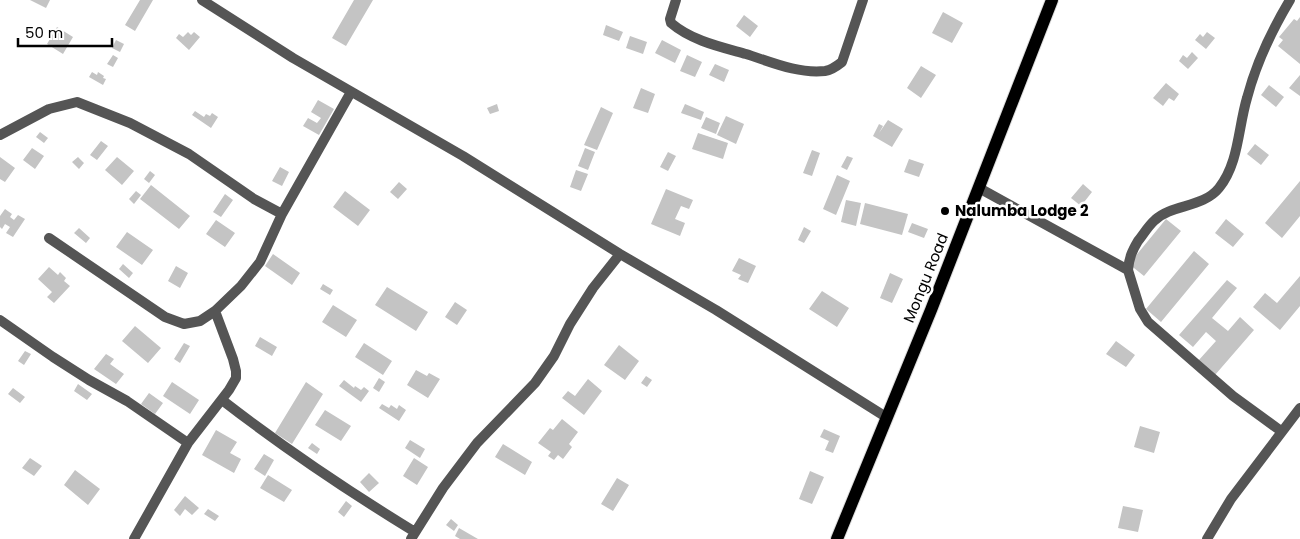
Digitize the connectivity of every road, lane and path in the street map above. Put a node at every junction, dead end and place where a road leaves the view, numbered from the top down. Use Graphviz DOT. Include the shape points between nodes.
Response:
graph roads {
  1 [pos="202,0"];
  2 [pos="676,0"];
  3 [pos="864,0"];
  4 [pos="1052,0"];
  5 [pos="1290,0"];
  6 [pos="351,92"];
  7 [pos="0,135"];
  8 [pos="979,188"];
  9 [pos="282,214"];
  10 [pos="49,238"];
  11 [pos="620,254"];
  12 [pos="1128,270"];
  13 [pos="215,310"];
  14 [pos="0,320"];
  15 [pos="222,400"];
  16 [pos="1300,408"];
  17 [pos="886,417"];
  18 [pos="1282,431"];
  19 [pos="188,443"];
  20 [pos="413,535"];
  21 [pos="134,539"];
  22 [pos="837,539"];
  23 [pos="1207,539"];
  1 -- 6 [label="street"];
  2 -- 3 [label="street" via="671,23 693,36 799,70 826,71 842,62"];
  4 -- 8 [label="main road, Mongu Road"];
  5 -- 12 [label="street" via="1278,20 1246,98 1226,178 1209,197 1155,220 1132,251"];
  6 -- 9 [label="street"];
  6 -- 11 [label="street" via="463,156"];
  7 -- 9 [label="street" via="48,108 77,102 130,123 189,154 254,199"];
  8 -- 12 [label="street"];
  8 -- 17 [label="main road, Mongu Road"];
  9 -- 13 [label="street" via="260,262 241,286"];
  10 -- 13 [label="street" via="165,316 184,324 200,321"];
  11 -- 17 [label="street"];
  11 -- 20 [label="street" via="593,288 535,383 477,443"];
  12 -- 18 [label="street" via="1140,310 1148,322 1233,396"];
  13 -- 15 [label="street" via="236,371 236,378"];
  14 -- 19 [label="street"];
  15 -- 19 [label="street"];
  15 -- 20 [label="street" via="270,437"];
  16 -- 18 [label="street"];
  17 -- 22 [label="main road, Mongu Road"];
  18 -- 23 [label="street" via="1231,499"];
  19 -- 21 [label="street"];
}
